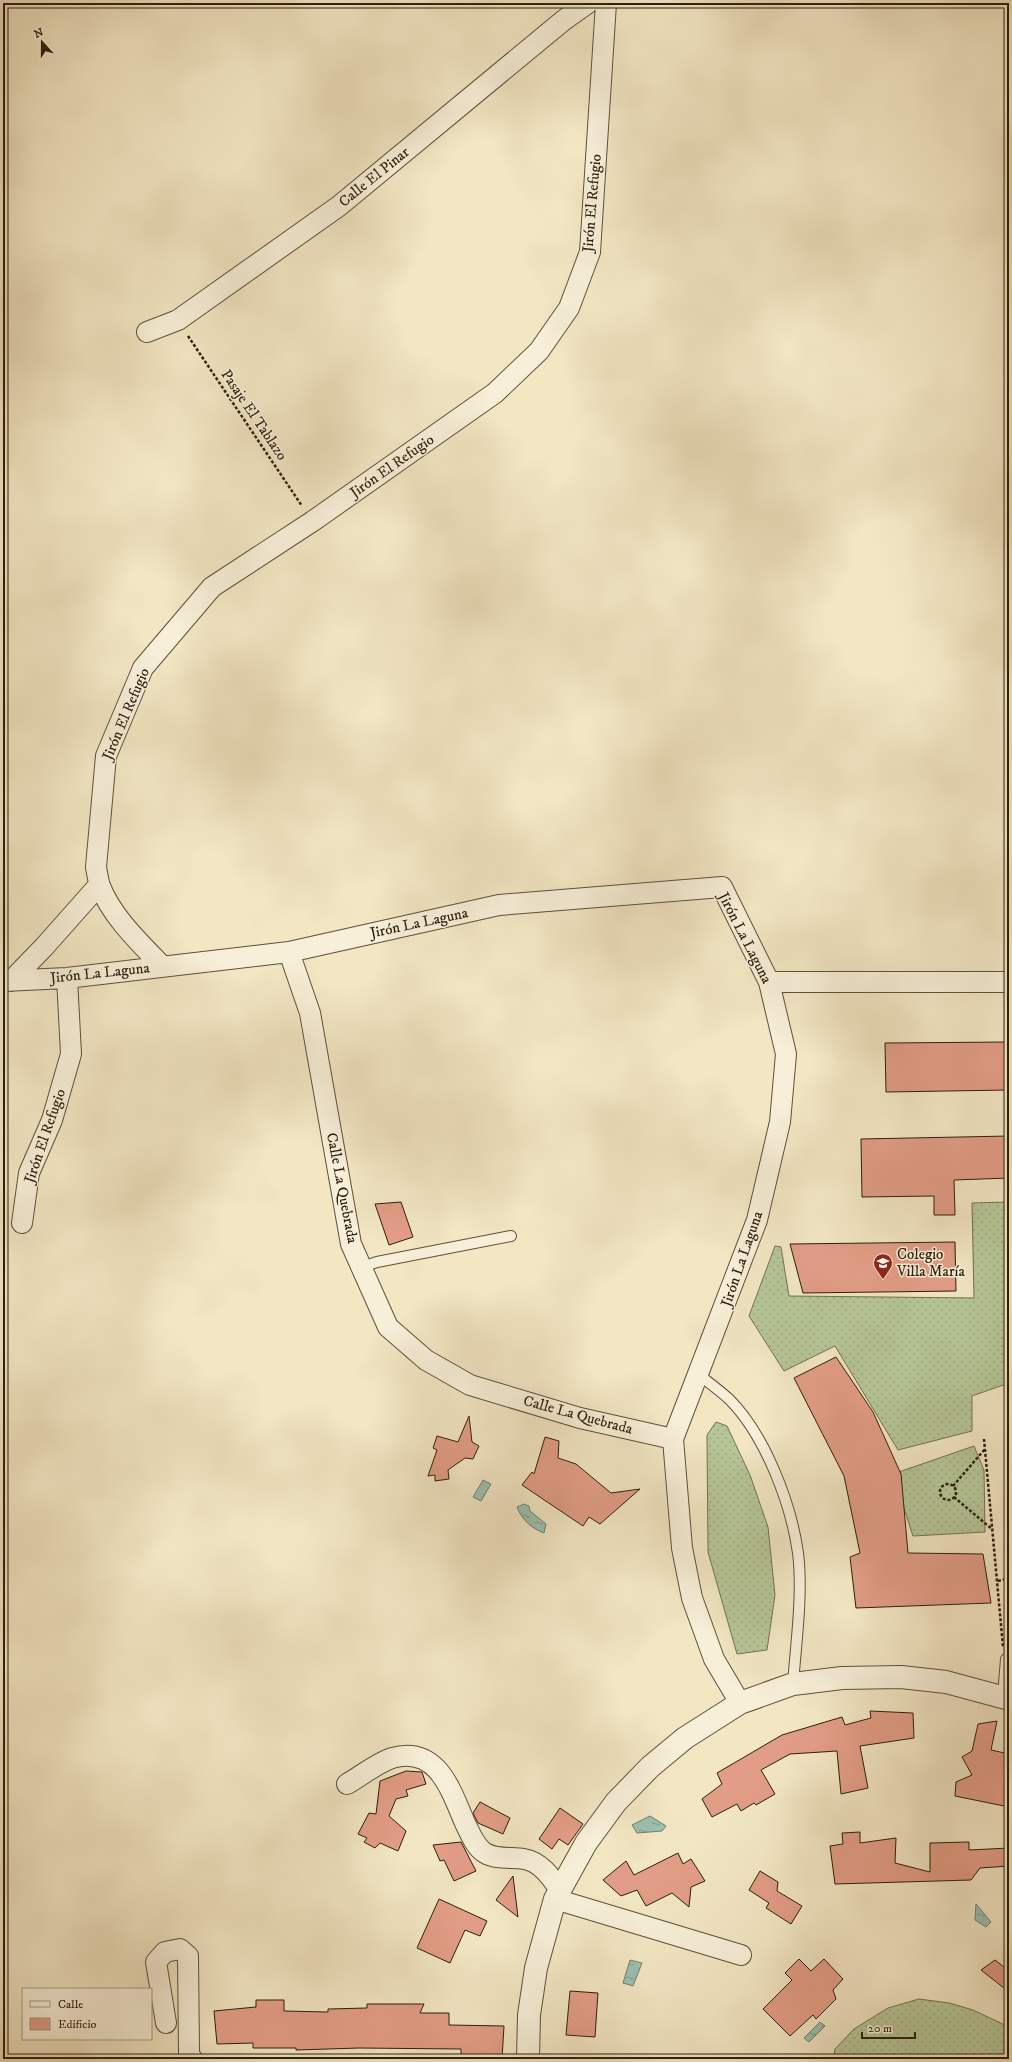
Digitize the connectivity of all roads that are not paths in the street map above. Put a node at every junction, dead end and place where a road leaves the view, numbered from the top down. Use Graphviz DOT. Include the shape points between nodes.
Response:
graph roads {
  1 [pos="588,3"];
  2 [pos="606,3"];
  3 [pos="147,332"];
  4 [pos="100,885"];
  5 [pos="289,952"];
  6 [pos="163,967"];
  7 [pos="67,978"];
  8 [pos="7,981"];
  9 [pos="769,982"];
  10 [pos="1009,982"];
  11 [pos="22,1223"];
  12 [pos="511,1236"];
  13 [pos="362,1267"];
  14 [pos="698,1374"];
  15 [pos="673,1439"];
  16 [pos="1005,1654"];
  17 [pos="793,1684"];
  18 [pos="1006,1698"];
  19 [pos="740,1703"];
  20 [pos="347,1784"];
  21 [pos="558,1894"];
  22 [pos="741,1955"];
  23 [pos="166,2023"];
  24 [pos="192,2059"];
  25 [pos="528,2059"];
  1 -- 3 [label="street, Calle El Pinar" via="339,206 178,320"];
  2 -- 4 [label="street, Jirón El Refugio" via="590,252 569,308 539,351 495,393 313,521 212,587 143,668 106,756 96,868"];
  4 -- 6 [label="street, Jirón El Refugio" via="110,905 131,933"];
  4 -- 8 [label="street" via="44,947"];
  5 -- 6 [label="street, Jirón La Laguna"];
  5 -- 9 [label="street, Jirón La Laguna" via="499,905 722,887"];
  5 -- 13 [label="street, Calle La Quebrada" via="310,1013 351,1244"];
  6 -- 7 [label="street, Jirón La Laguna"];
  7 -- 8 [label="street, Jirón La Laguna"];
  7 -- 11 [label="street, Jirón El Refugio" via="71,1054 52,1120 29,1173"];
  9 -- 10 [label="street"];
  9 -- 14 [label="street, Jirón La Laguna" via="786,1054 780,1122 757,1220"];
  12 -- 13 [label="lane"];
  13 -- 15 [label="street, Calle La Quebrada" via="388,1327 426,1360 470,1385 580,1418"];
  14 -- 15 [label="street, Jirón La Laguna"];
  14 -- 17 [label="lane" via="729,1399 754,1432 786,1503 798,1553 799,1610"];
  15 -- 19 [label="street, Jirón La Laguna" via="682,1548 692,1598 714,1659"];
  16 -- 18 [label="lane"];
  17 -- 18 [label="street" via="842,1678 901,1677 946,1682"];
  17 -- 19 [label="street"];
  19 -- 21 [label="street" via="685,1738 650,1767 616,1802 586,1843"];
  20 -- 21 [label="street" via="391,1758 413,1757 428,1762 443,1775 477,1845 485,1853 496,1857 525,1859 544,1868"];
  21 -- 22 [label="street"];
  21 -- 25 [label="street" via="536,1968 529,2015"];
  23 -- 24 [label="street" via="156,1962 165,1952 180,1949 188,1956 189,2054"];
}
